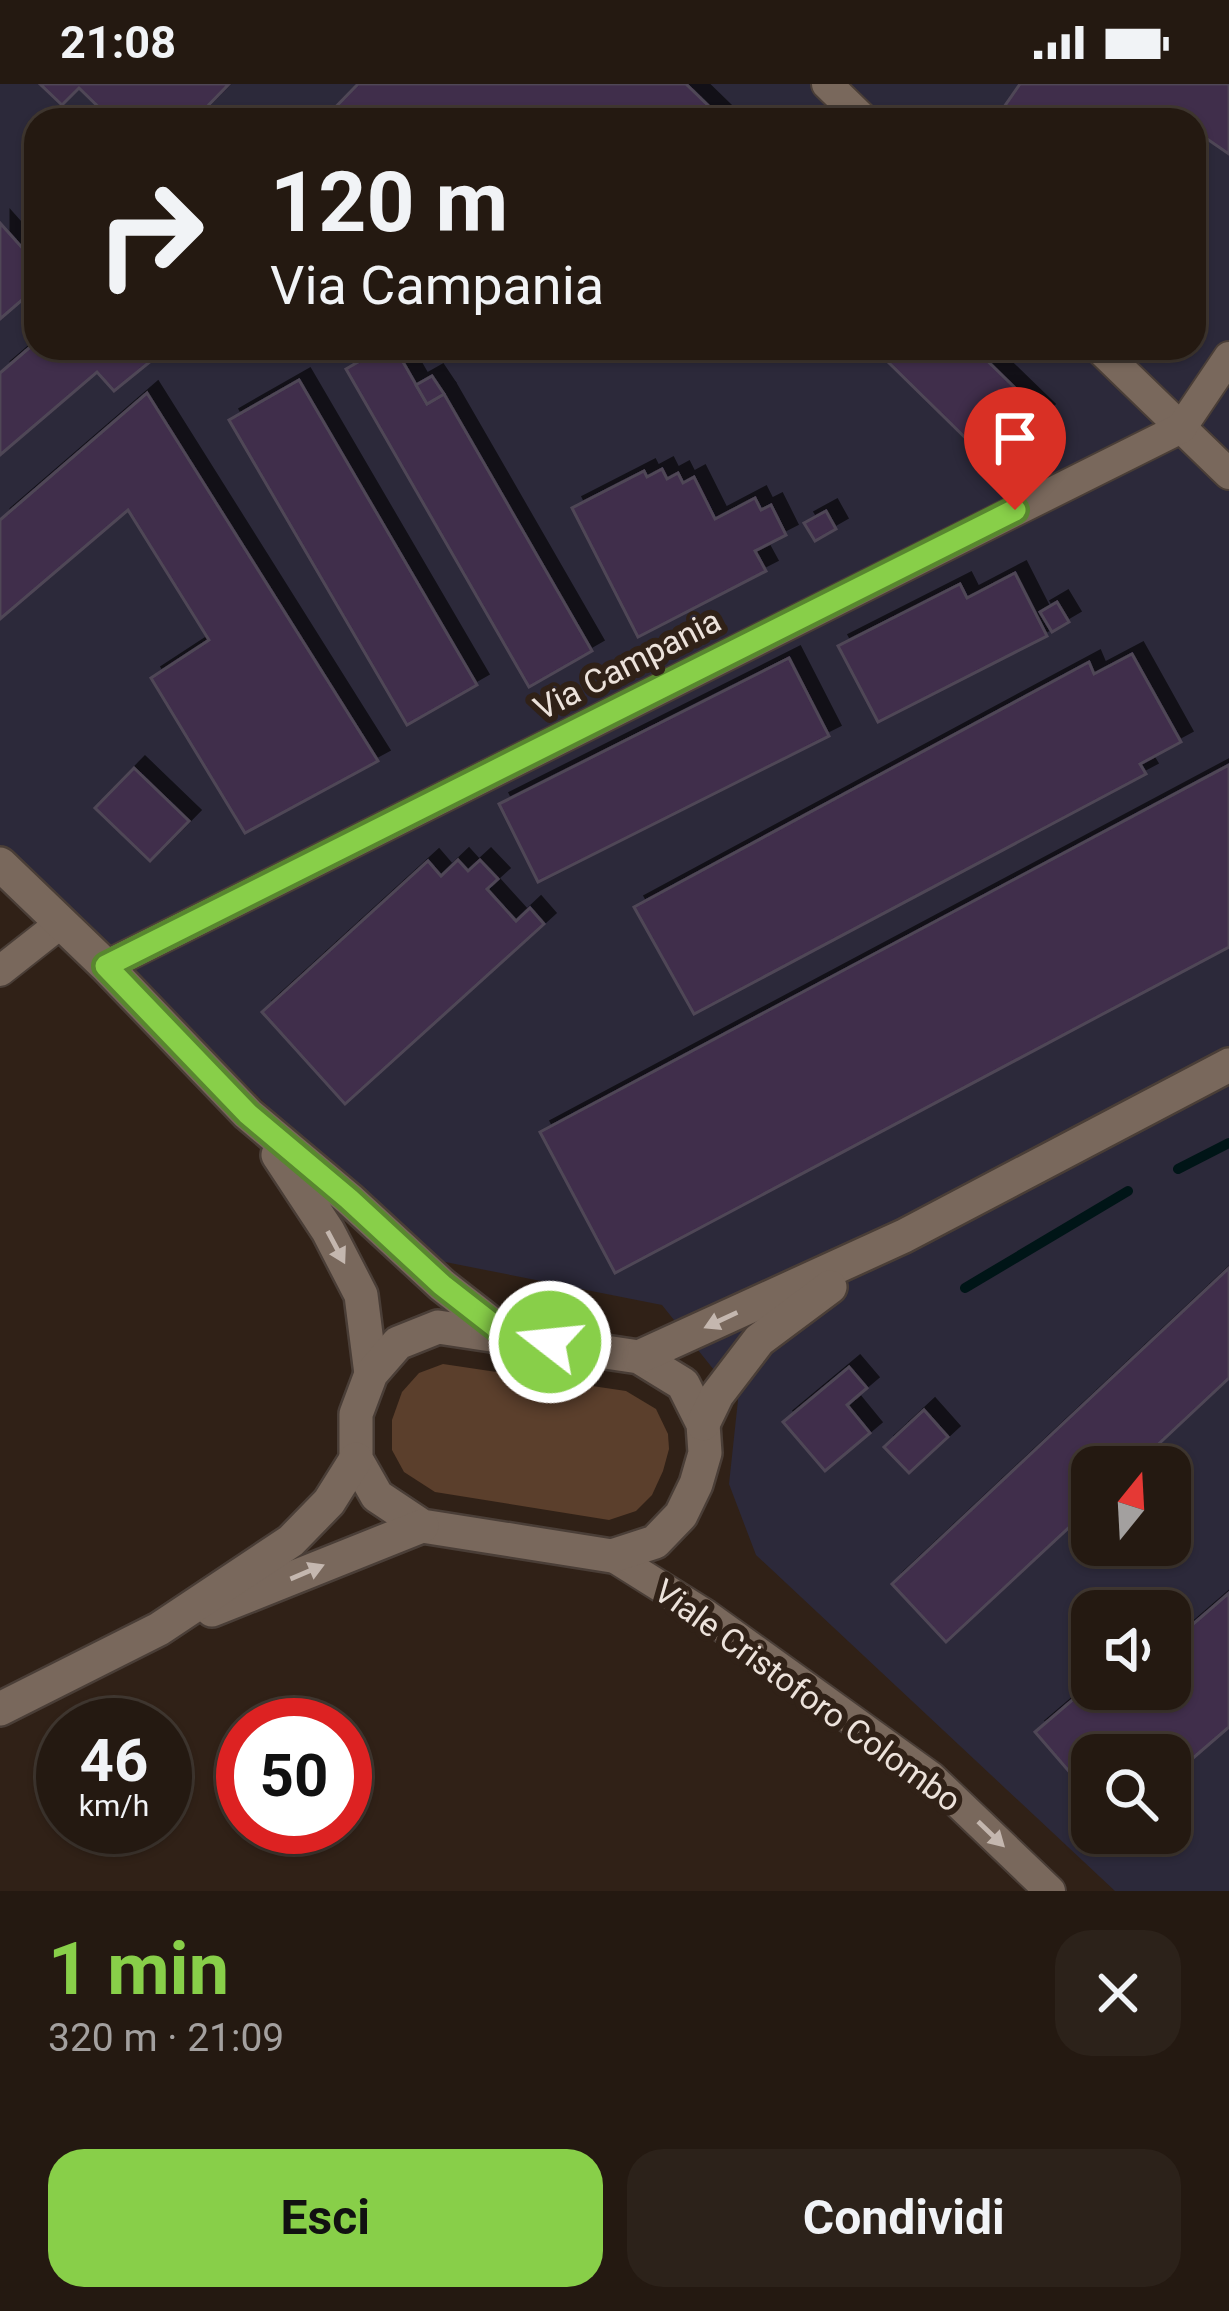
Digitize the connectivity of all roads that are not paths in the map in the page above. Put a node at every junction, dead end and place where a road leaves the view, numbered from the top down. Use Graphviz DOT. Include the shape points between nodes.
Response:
graph roads {
  1 [pos="827,84"];
  2 [pos="852,108"];
  3 [pos="1229,357"];
  4 [pos="1111,360"];
  5 [pos="1180,428"];
  6 [pos="1229,474"];
  7 [pos="0,864"];
  8 [pos="61,923"];
  9 [pos="106,966"];
  10 [pos="0,971"];
  11 [pos="1229,1065"];
  12 [pos="248,1114"];
  13 [pos="904,1236"];
  14 [pos="506,1335"];
  15 [pos="639,1357"];
  16 [pos="371,1374"];
  17 [pos="704,1424"];
  18 [pos="356,1459"];
  19 [pos="422,1526"];
  20 [pos="612,1556"];
  21 [pos="159,1629"];
  22 [pos="0,1709"];
  23 [pos="1050,1891"];
  1 -- 2 [label="street"];
  3 -- 5 [label="street"];
  4 -- 5 [label="street"];
  5 -- 6 [label="street"];
  5 -- 9 [label="street, Via Campania"];
  7 -- 8 [label="main road"];
  8 -- 9 [label="main road"];
  8 -- 10 [label="street"];
  9 -- 12 [label="main road"];
  11 -- 13 [label="main road"];
  12 -- 14 [label="main road"];
  12 -- 16 [label="main road, one-way" via="361,1295"];
  13 -- 15 [label="main road, one-way"];
  13 -- 17 [label="main road" via="759,1340"];
  14 -- 15 [label="main road"];
  14 -- 16 [label="main road" via="438,1327 398,1343"];
  15 -- 17 [label="main road" via="682,1384"];
  16 -- 18 [label="main road" via="356,1414"];
  17 -- 20 [label="main road" via="705,1453 682,1515 656,1542"];
  18 -- 19 [label="main road" via="377,1496"];
  18 -- 21 [label="main road" via="291,1541"];
  19 -- 20 [label="main road"];
  21 -- 19 [label="main road, one-way"];
  20 -- 23 [label="street, Viale Cristoforo Colombo, one-way" via="931,1777"];
  21 -- 22 [label="main road"];
}
